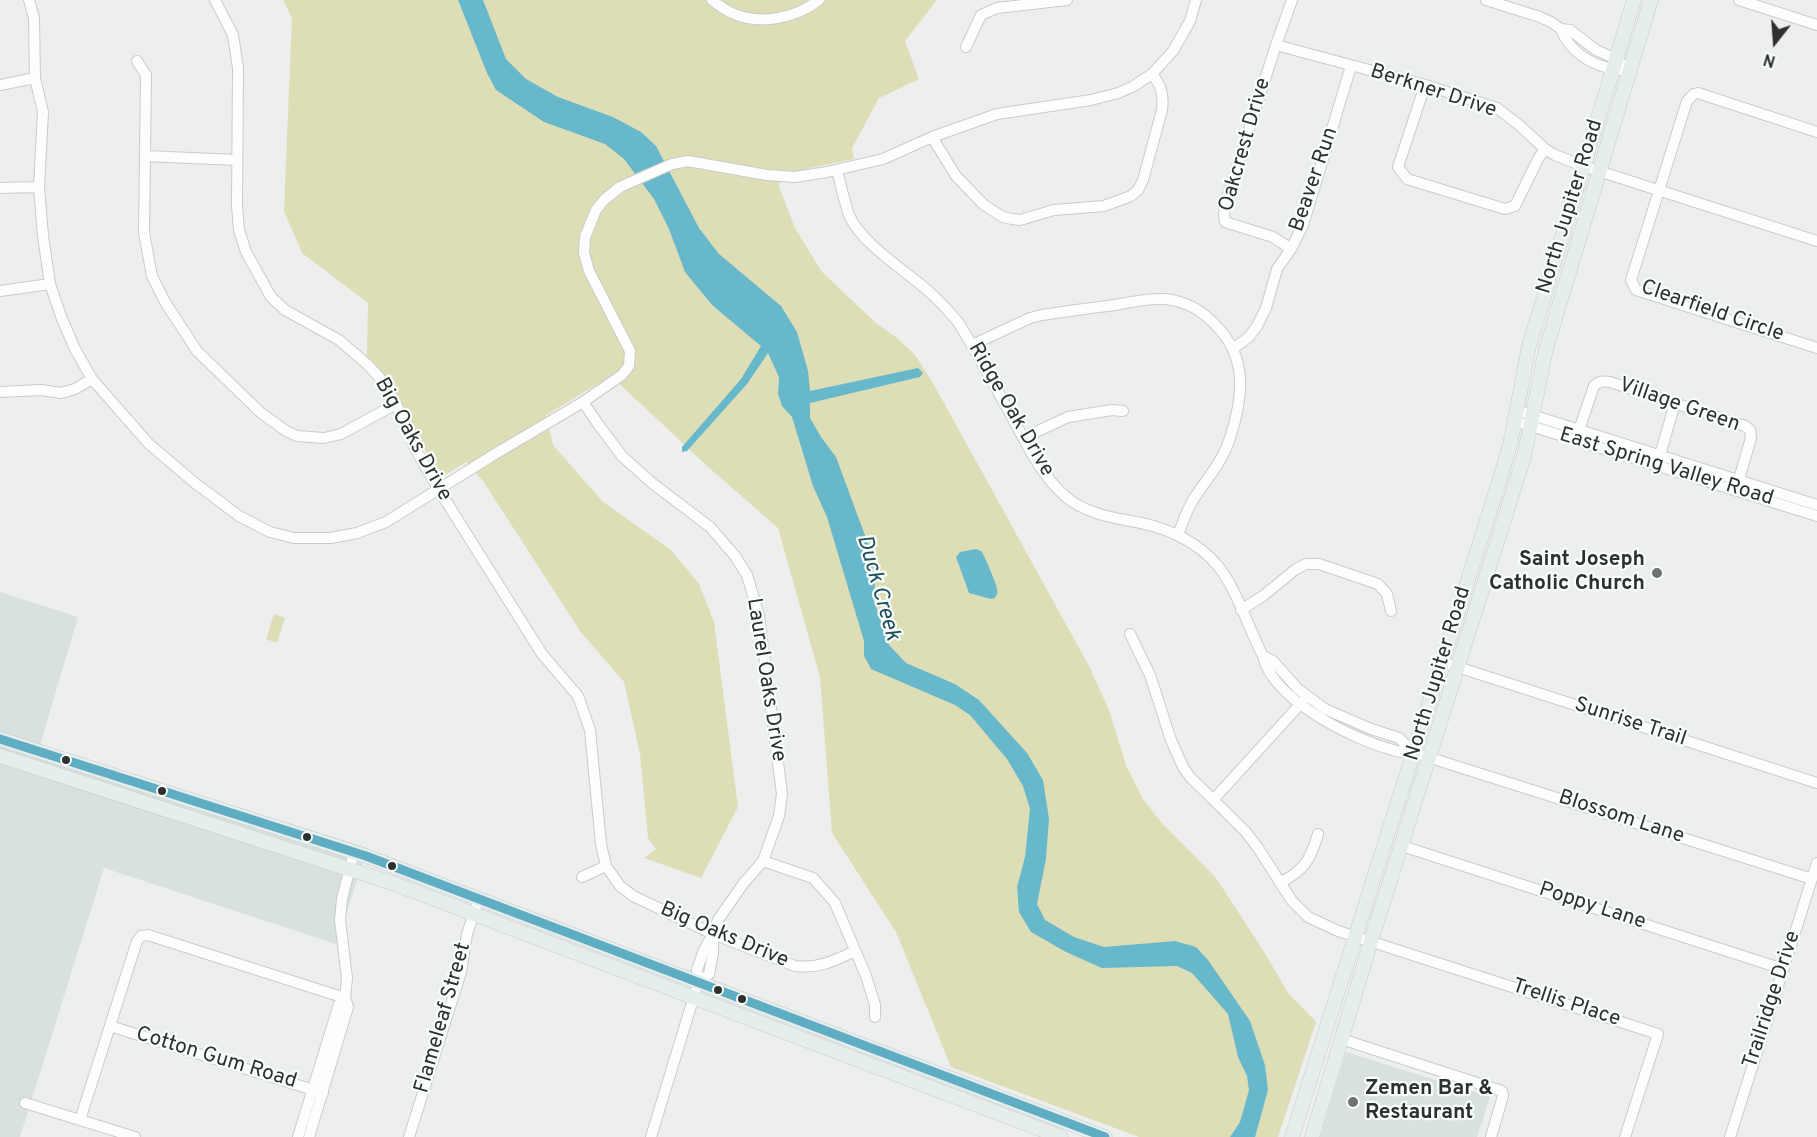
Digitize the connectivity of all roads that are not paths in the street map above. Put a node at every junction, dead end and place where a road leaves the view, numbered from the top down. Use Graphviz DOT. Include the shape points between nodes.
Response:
graph roads {
  1 [pos="29,0"];
  2 [pos="215,0"];
  3 [pos="712,0"];
  4 [pos="819,0"];
  5 [pos="1067,0"];
  6 [pos="1196,0"];
  7 [pos="1292,0"];
  8 [pos="1486,0"];
  9 [pos="1634,0"];
  10 [pos="1652,0"];
  11 [pos="1739,0"];
  12 [pos="996,4"];
  13 [pos="1817,25"];
  14 [pos="1276,45"];
  15 [pos="966,47"];
  16 [pos="137,61"];
  17 [pos="1614,64"];
  18 [pos="1351,66"];
  19 [pos="1630,71"];
  20 [pos="1152,74"];
  21 [pos="35,78"];
  22 [pos="0,85"];
  23 [pos="1425,85"];
  24 [pos="1817,132"];
  25 [pos="932,137"];
  26 [pos="1545,149"];
  27 [pos="145,156"];
  28 [pos="237,159"];
  29 [pos="1583,166"];
  30 [pos="837,170"];
  31 [pos="1599,171"];
  32 [pos="39,187"];
  33 [pos="0,188"];
  34 [pos="1659,190"];
  35 [pos="1817,241"];
  36 [pos="1291,249"];
  37 [pos="50,284"];
  38 [pos="0,291"];
  39 [pos="972,345"];
  40 [pos="1234,348"];
  41 [pos="1817,348"];
  42 [pos="92,379"];
  43 [pos="0,392"];
  44 [pos="583,402"];
  45 [pos="1676,403"];
  46 [pos="396,404"];
  47 [pos="1123,411"];
  48 [pos="1515,416"];
  49 [pos="1532,420"];
  50 [pos="1579,430"];
  51 [pos="1023,438"];
  52 [pos="1660,455"];
  53 [pos="1738,485"];
  54 [pos="439,490"];
  55 [pos="1817,505"];
  56 [pos="1489,514"];
  57 [pos="1817,516"];
  58 [pos="1505,519"];
  59 [pos="1178,535"];
  60 [pos="1463,596"];
  61 [pos="1479,601"];
  62 [pos="1241,610"];
  63 [pos="1392,611"];
  64 [pos="1130,633"];
  65 [pos="1442,662"];
  66 [pos="1458,667"];
  67 [pos="1304,700"];
  68 [pos="0,739"];
  69 [pos="1414,753"];
  70 [pos="0,756"];
  71 [pos="1430,758"];
  72 [pos="118,777"];
  73 [pos="1817,783"];
  74 [pos="114,793"];
  75 [pos="1213,800"];
  76 [pos="1318,834"];
  77 [pos="1402,846"];
  78 [pos="354,852"];
  79 [pos="763,861"];
  80 [pos="1817,863"];
  81 [pos="606,866"];
  82 [pos="350,869"];
  83 [pos="582,877"];
  84 [pos="1812,879"];
  85 [pos="1280,883"];
  86 [pos="479,898"];
  87 [pos="473,914"];
  88 [pos="713,934"];
  89 [pos="1356,936"];
  90 [pos="1371,941"];
  91 [pos="855,951"];
  92 [pos="1783,969"];
  93 [pos="698,983"];
  94 [pos="694,997"];
  95 [pos="345,998"];
  96 [pos="785,1016"];
  97 [pos="875,1017"];
  98 [pos="110,1026"];
  99 [pos="780,1031"];
  100 [pos="1341,1039"];
  101 [pos="1317,1060"];
  102 [pos="1332,1065"];
  103 [pos="944,1075"];
  104 [pos="318,1091"];
  105 [pos="938,1091"];
  106 [pos="25,1103"];
  107 [pos="80,1120"];
  108 [pos="135,1137"];
  109 [pos="298,1137"];
  110 [pos="309,1137"];
  111 [pos="409,1137"];
  112 [pos="652,1137"];
  113 [pos="1061,1137"];
  114 [pos="1105,1137"];
  115 [pos="1292,1137"];
  116 [pos="1312,1137"];
  117 [pos="1491,1137"];
  118 [pos="1625,1137"];
  119 [pos="1730,1137"];
  1 -- 21 [label="street" via="34,18"];
  2 -- 28 [label="street, Big Oaks Drive" via="233,35 238,68"];
  3 -- 4 [label="street" via="730,12 758,19 791,15"];
  5 -- 12 [label="street"];
  6 -- 20 [label="street" via="1190,21 1173,51"];
  7 -- 14 [label="street, Oakcrest Drive"];
  8 -- 17 [label="street" via="1551,22 1561,29 1564,39 1580,56"];
  9 -- 17 [label="main road, North Jupiter Road"];
  10 -- 19 [label="main road, North Jupiter Road"];
  11 -- 13 [label="street"];
  12 -- 15 [label="street" via="981,15"];
  14 -- 18 [label="street, Berkner Drive"];
  14 -- 36 [label="street, Oakcrest Drive" via="1224,215 1225,222 1273,237"];
  16 -- 27 [label="street" via="146,75"];
  17 -- 19 [label="street"];
  17 -- 29 [label="main road, North Jupiter Road"];
  18 -- 23 [label="street, Berkner Drive"];
  18 -- 36 [label="street, Beaver Run" via="1306,215"];
  19 -- 31 [label="main road, North Jupiter Road"];
  20 -- 25 [label="street" via="1118,93 997,114"];
  20 -- 25 [label="street" via="1164,99 1143,180 1131,196 1104,206 1054,210 1020,220 1003,216 984,205 956,176"];
  21 -- 22 [label="street"];
  21 -- 32 [label="street" via="43,112"];
  23 -- 26 [label="street, Berkner Drive" via="1497,108"];
  23 -- 26 [label="street" via="1398,167 1407,179 1505,209 1515,207"];
  24 -- 34 [label="street, Clearfield Circle" via="1694,94 1687,102"];
  25 -- 30 [label="street" via="883,159"];
  26 -- 29 [label="street, Berkner Drive"];
  27 -- 28 [label="street"];
  27 -- 46 [label="street" via="144,233 152,276 197,351 261,413 297,436 324,438 341,434"];
  28 -- 46 [label="street, Big Oaks Drive" via="239,230 246,252 271,297 362,359"];
  29 -- 31 [label="street, Berkner Drive"];
  29 -- 48 [label="main road, North Jupiter Road" via="1528,346"];
  30 -- 39 [label="street, Ridge Oak Drive" via="849,216 858,230 945,306"];
  30 -- 44 [label="street" via="795,177 687,161 645,174 611,194 596,210 585,237 584,253 589,271 630,351 629,366"];
  31 -- 34 [label="street, Berkner Drive"];
  31 -- 49 [label="main road, North Jupiter Road" via="1546,349"];
  32 -- 33 [label="street"];
  32 -- 37 [label="street"];
  34 -- 35 [label="street, Berkner Drive"];
  34 -- 41 [label="street, Clearfield Circle" via="1631,280 1636,290"];
  36 -- 40 [label="street, Beaver Run" via="1277,269 1257,326"];
  37 -- 38 [label="street"];
  37 -- 42 [label="street" via="75,349"];
  39 -- 40 [label="street" via="1042,315 1163,299 1201,311"];
  39 -- 51 [label="street, Ridge Oak Drive"];
  40 -- 59 [label="street" via="1240,400 1230,439 1221,461 1193,499"];
  42 -- 43 [label="street" via="61,393"];
  42 -- 54 [label="street" via="149,444 239,516 270,532 294,538 357,533 386,522"];
  44 -- 54 [label="street"];
  44 -- 79 [label="street, Laurel Oaks Drive" via="622,456 710,527 747,575 759,616 782,794 779,816"];
  45 -- 50 [label="street, Village Green" via="1610,382 1598,382"];
  45 -- 52 [label="street"];
  45 -- 53 [label="street, Village Green" via="1749,430 1751,438"];
  46 -- 54 [label="street, Big Oaks Drive"];
  47 -- 51 [label="street" via="1068,417"];
  48 -- 49 [label="street, East Spring Valley Road"];
  48 -- 56 [label="main road, North Jupiter Road"];
  49 -- 50 [label="street, East Spring Valley Road"];
  49 -- 53 [label="street, East Spring Valley Road"];
  49 -- 58 [label="main road, North Jupiter Road"];
  50 -- 52 [label="street, East Spring Valley Road"];
  51 -- 59 [label="street, Ridge Oak Drive" via="1050,482 1067,498 1086,509"];
  52 -- 53 [label="street, East Spring Valley Road"];
  53 -- 55 [label="street, East Spring Valley Road"];
  53 -- 57 [label="street, East Spring Valley Road"];
  54 -- 81 [label="street, Big Oaks Drive" via="542,654 578,696 590,730"];
  56 -- 58 [label="main road"];
  56 -- 60 [label="main road, North Jupiter Road"];
  58 -- 61 [label="main road, North Jupiter Road"];
  59 -- 62 [label="street, Ridge Oak Drive" via="1218,566"];
  60 -- 61 [label="main road"];
  60 -- 65 [label="main road, North Jupiter Road"];
  61 -- 66 [label="main road, North Jupiter Road"];
  62 -- 63 [label="street" via="1296,569 1319,564 1378,584 1387,594"];
  62 -- 67 [label="street, Ridge Oak Drive" via="1263,656 1273,661"];
  64 -- 75 [label="street" via="1150,675 1177,756 1190,777"];
  65 -- 66 [label="street, Sunrise Trail"];
  65 -- 69 [label="main road, North Jupiter Road"];
  66 -- 71 [label="main road, North Jupiter Road"];
  66 -- 73 [label="street, Sunrise Trail"];
  67 -- 69 [label="street, Ridge Oak Drive" via="1399,738"];
  67 -- 75 [label="street"];
  68 -- 72 [label="main road"];
  69 -- 71 [label="street, Blossom Lane"];
  69 -- 89 [label="main road, North Jupiter Road"];
  70 -- 74 [label="main road"];
  71 -- 77 [label="main road, North Jupiter Road"];
  71 -- 84 [label="street, Blossom Lane"];
  72 -- 74 [label="main road"];
  72 -- 78 [label="main road"];
  74 -- 82 [label="main road"];
  75 -- 85 [label="street" via="1245,831"];
  76 -- 85 [label="street" via="1305,866"];
  77 -- 90 [label="main road, North Jupiter Road"];
  77 -- 92 [label="street, Poppy Lane"];
  78 -- 82 [label="street"];
  78 -- 86 [label="main road"];
  79 -- 88 [label="street, Laurel Oaks Drive" via="718,920"];
  79 -- 91 [label="street" via="813,878 835,903"];
  80 -- 84 [label="street, Trailridge Drive"];
  81 -- 83 [label="street"];
  81 -- 88 [label="street, Big Oaks Drive" via="633,896"];
  82 -- 87 [label="main road"];
  82 -- 95 [label="street" via="340,920 347,978"];
  84 -- 92 [label="street, Trailridge Drive"];
  85 -- 89 [label="street" via="1308,917"];
  86 -- 87 [label="street, Flameleaf Street"];
  86 -- 93 [label="main road"];
  87 -- 94 [label="main road"];
  87 -- 111 [label="street, Flameleaf Street" via="461,972"];
  88 -- 91 [label="street, Big Oaks Drive" via="808,968"];
  88 -- 93 [label="street, Laurel Oaks Drive" via="697,970"];
  89 -- 90 [label="street"];
  89 -- 101 [label="main road, North Jupiter Road"];
  90 -- 100 [label="main road, North Jupiter Road"];
  90 -- 118 [label="street, Trellis Place" via="1658,1034"];
  91 -- 97 [label="street" via="875,1005"];
  92 -- 119 [label="street, Trailridge Drive"];
  93 -- 94 [label="street, Laurel Oaks Drive"];
  93 -- 96 [label="main road"];
  94 -- 99 [label="main road"];
  94 -- 112 [label="street, Laurel Oaks Drive"];
  95 -- 98 [label="street" via="148,935 136,941"];
  95 -- 104 [label="street" via="339,1004"];
  96 -- 99 [label="main road"];
  96 -- 103 [label="main road"];
  98 -- 104 [label="street, Cotton Gum Road"];
  98 -- 107 [label="street"];
  99 -- 105 [label="main road"];
  100 -- 102 [label="main road, North Jupiter Road"];
  100 -- 117 [label="street" via="1502,1091"];
  101 -- 102 [label="main road"];
  101 -- 115 [label="main road, North Jupiter Road"];
  102 -- 116 [label="main road, North Jupiter Road"];
  103 -- 105 [label="main road"];
  103 -- 114 [label="main road"];
  104 -- 109 [label="street"];
  104 -- 110 [label="street"];
  105 -- 113 [label="main road"];
  106 -- 107 [label="street"];
  107 -- 108 [label="street"];
}
